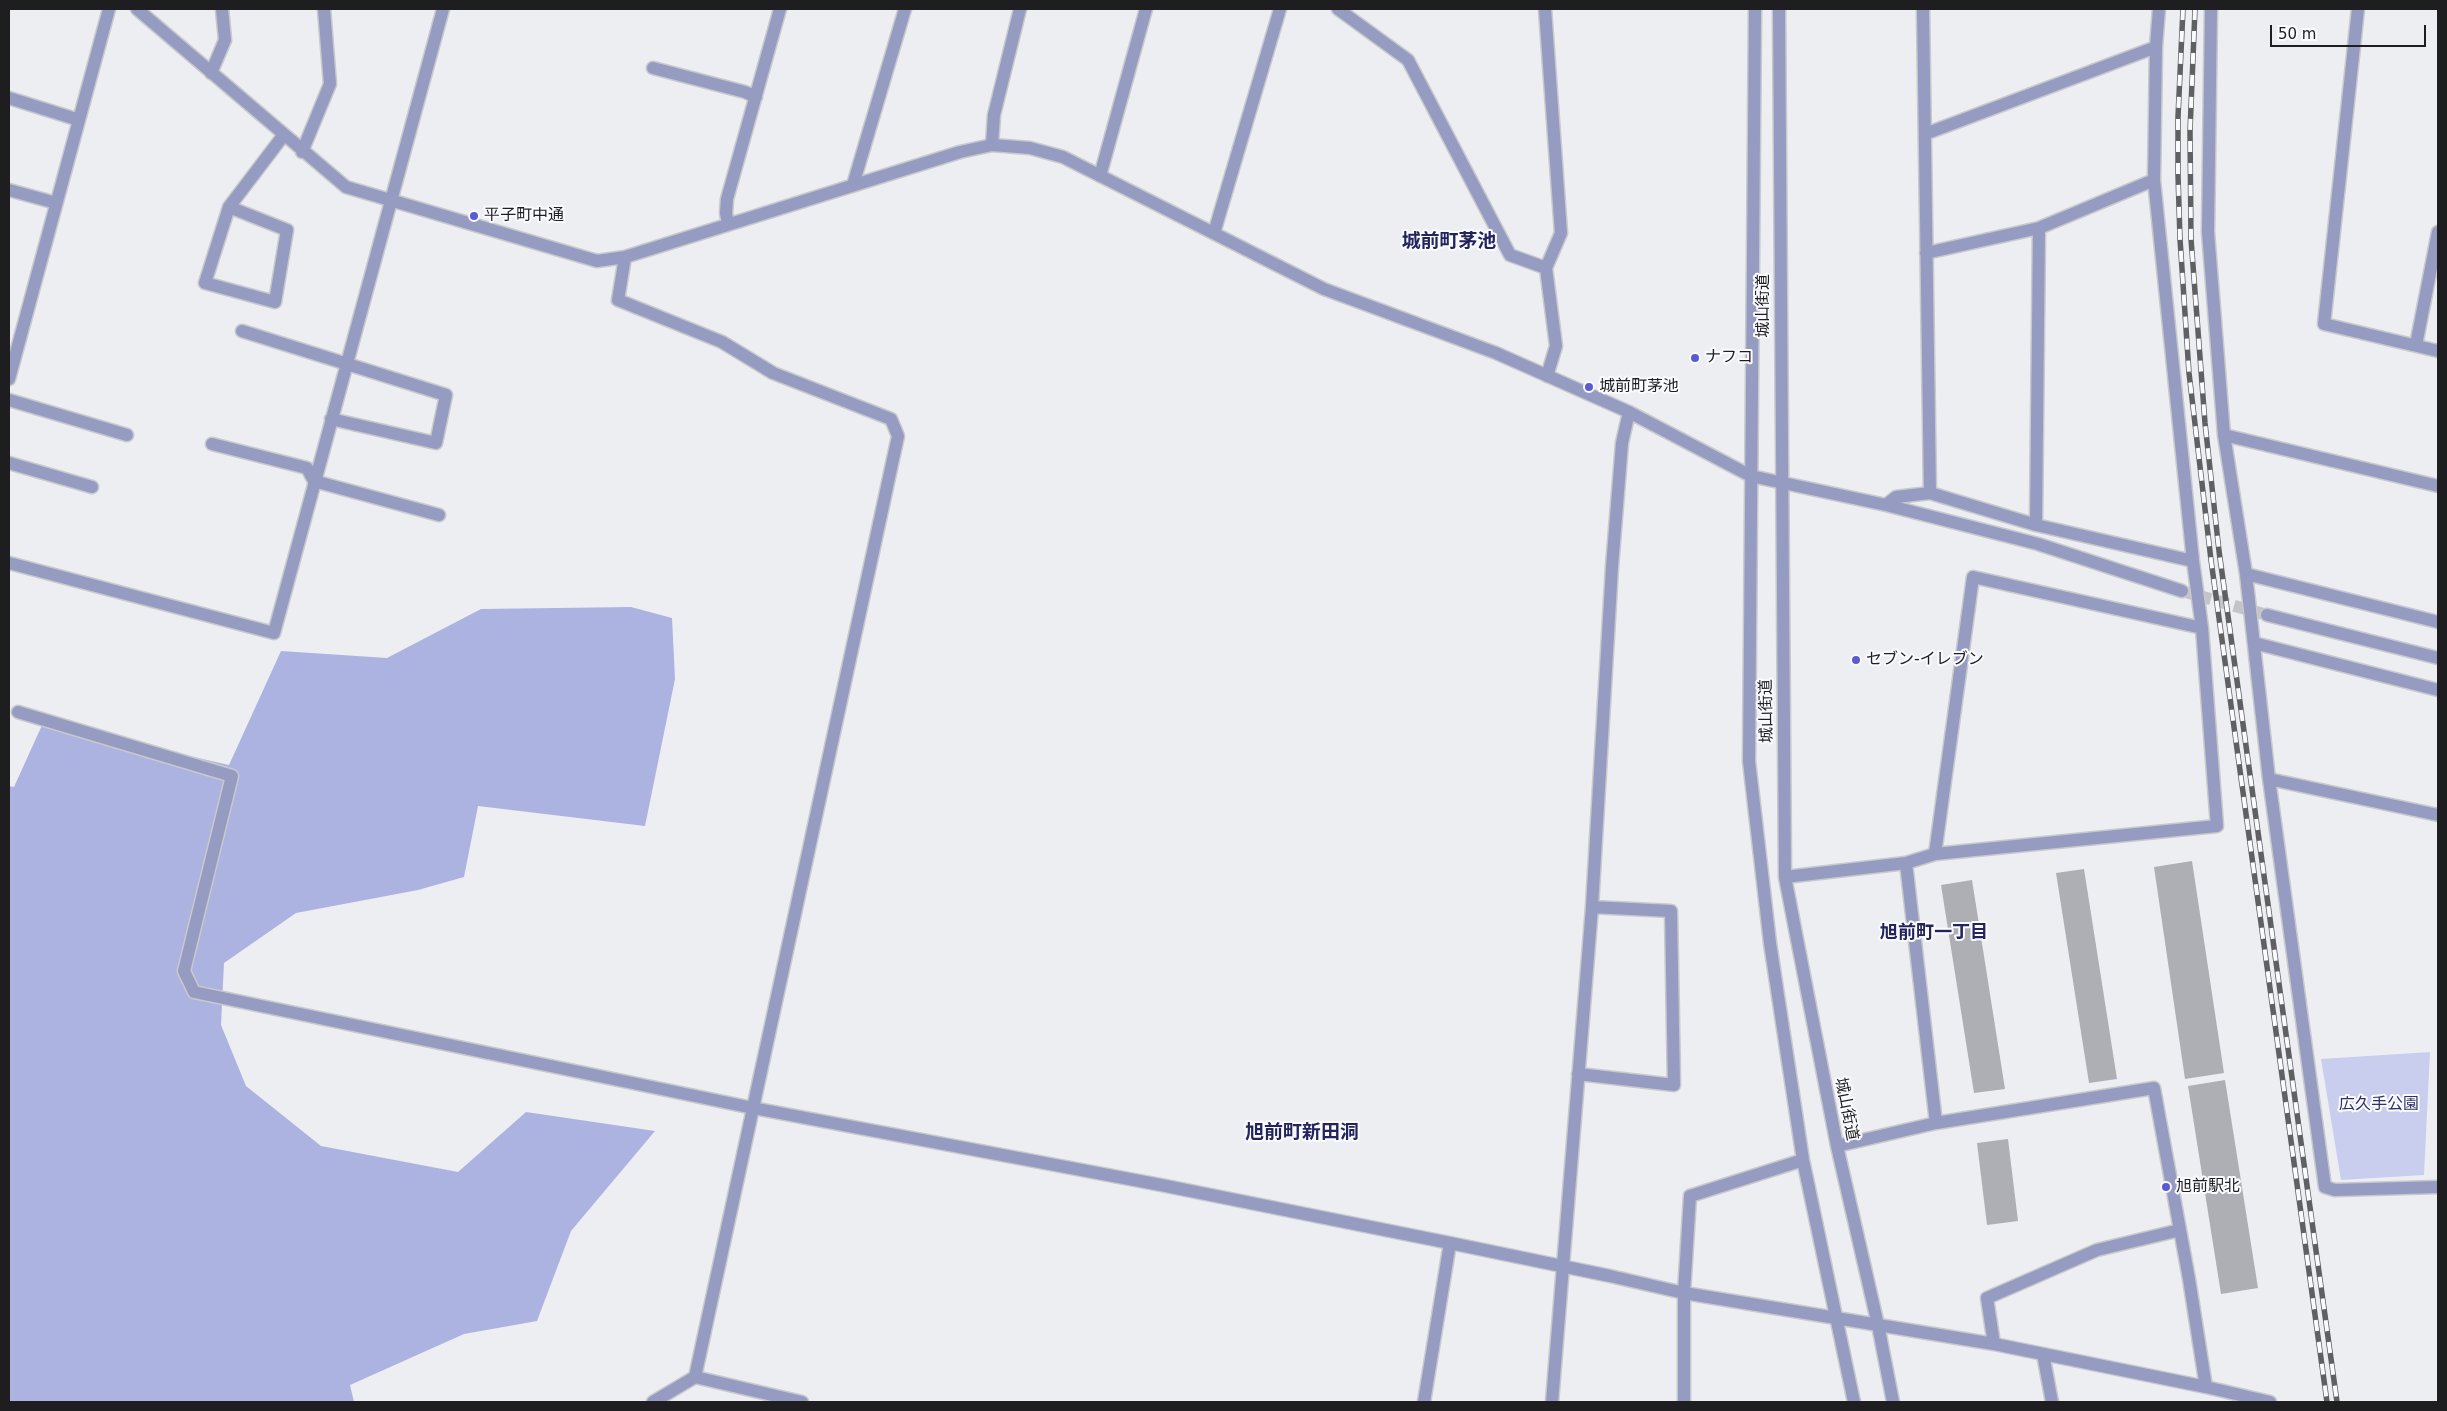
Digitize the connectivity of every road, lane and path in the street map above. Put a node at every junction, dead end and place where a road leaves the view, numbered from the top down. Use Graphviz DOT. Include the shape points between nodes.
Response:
graph roads {
  1 [pos="109,9"];
  2 [pos="137,9"];
  3 [pos="222,9"];
  4 [pos="324,9"];
  5 [pos="443,9"];
  6 [pos="780,9"];
  7 [pos="905,9"];
  8 [pos="1020,9"];
  9 [pos="1146,9"];
  10 [pos="1280,9"];
  11 [pos="1338,9"];
  12 [pos="1544,9"];
  13 [pos="1754,9"];
  14 [pos="1779,9"];
  15 [pos="1923,9"];
  16 [pos="2158,9"];
  17 [pos="2211,9"];
  18 [pos="2358,9"];
  19 [pos="2156,47"];
  20 [pos="653,68"];
  21 [pos="211,73"];
  22 [pos="756,97"];
  23 [pos="9,98"];
  24 [pos="79,120"];
  25 [pos="1925,134"];
  26 [pos="282,136"];
  27 [pos="992,145"];
  28 [pos="302,152"];
  29 [pos="1100,176"];
  30 [pos="2154,180"];
  31 [pos="853,186"];
  32 [pos="9,190"];
  33 [pos="389,201"];
  34 [pos="56,202"];
  35 [pos="229,206"];
  36 [pos="728,224"];
  37 [pos="2039,228"];
  38 [pos="2438,232"];
  39 [pos="1214,233"];
  40 [pos="1926,253"];
  41 [pos="625,257"];
  42 [pos="1546,268"];
  43 [pos="242,331"];
  44 [pos="2416,345"];
  45 [pos="13,347"];
  46 [pos="2438,351"];
  47 [pos="346,362"];
  48 [pos="1547,376"];
  49 [pos="9,379"];
  50 [pos="9,400"];
  51 [pos="1630,412"];
  52 [pos="331,419"];
  53 [pos="2224,434"];
  54 [pos="127,435"];
  55 [pos="212,444"];
  56 [pos="9,464"];
  57 [pos="1752,476"];
  58 [pos="314,481"];
  59 [pos="1781,482"];
  60 [pos="2438,486"];
  61 [pos="92,487"];
  62 [pos="1930,493"];
  63 [pos="1886,505"];
  64 [pos="439,515"];
  65 [pos="2036,525"];
  66 [pos="2193,561"];
  67 [pos="9,564"];
  68 [pos="2246,574"];
  69 [pos="2182,591"];
  70 [pos="2268,615"];
  71 [pos="2438,622"];
  72 [pos="2202,628"];
  73 [pos="2254,643"];
  74 [pos="2438,658"];
  75 [pos="2438,690"];
  76 [pos="18,712"];
  77 [pos="2269,779"];
  78 [pos="2438,816"];
  79 [pos="1934,854"];
  80 [pos="1906,863"];
  81 [pos="1785,878"];
  82 [pos="1592,907"];
  83 [pos="1578,1074"];
  84 [pos="753,1108"];
  85 [pos="1936,1123"];
  86 [pos="1837,1146"];
  87 [pos="1804,1160"];
  88 [pos="2438,1187"];
  89 [pos="2180,1230"];
  90 [pos="1450,1243"];
  91 [pos="1564,1268"];
  92 [pos="1684,1293"];
  93 [pos="1835,1317"];
  94 [pos="1878,1325"];
  95 [pos="1994,1344"];
  96 [pos="2043,1354"];
  97 [pos="695,1377"];
  98 [pos="2206,1387"];
  99 [pos="653,1402"];
  100 [pos="802,1402"];
  101 [pos="1424,1402"];
  102 [pos="1552,1402"];
  103 [pos="1684,1402"];
  104 [pos="1854,1402"];
  105 [pos="1893,1402"];
  106 [pos="2052,1402"];
  107 [pos="2270,1402"];
  1 -- 24 [label="street"];
  2 -- 21 [label="street"];
  3 -- 21 [label="street" via="225,40"];
  4 -- 28 [label="street" via="330,84"];
  5 -- 33 [label="street"];
  6 -- 22 [label="street"];
  7 -- 31 [label="street"];
  8 -- 27 [label="street" via="994,115"];
  9 -- 29 [label="street"];
  10 -- 39 [label="street"];
  11 -- 42 [label="street" via="1408,60 1510,255"];
  12 -- 42 [label="street" via="1562,232"];
  13 -- 57 [label="street, 城山街道"];
  14 -- 59 [label="street, 城山街道"];
  15 -- 25 [label="street"];
  16 -- 19 [label="street"];
  17 -- 53 [label="street" via="2208,232"];
  18 -- 44 [label="street" via="2324,324"];
  19 -- 25 [label="street"];
  19 -- 30 [label="street"];
  20 -- 22 [label="street"];
  21 -- 26 [label="street"];
  22 -- 36 [label="street" via="727,199"];
  23 -- 24 [label="street"];
  24 -- 34 [label="street"];
  25 -- 40 [label="street"];
  26 -- 28 [label="street"];
  26 -- 35 [label="street"];
  27 -- 29 [label="street" via="1030,148 1063,157"];
  27 -- 31 [label="street"];
  28 -- 33 [label="street" via="346,187"];
  29 -- 39 [label="street"];
  30 -- 37 [label="street"];
  30 -- 66 [label="street"];
  31 -- 36 [label="street"];
  32 -- 34 [label="street"];
  33 -- 41 [label="street" via="597,260"];
  33 -- 47 [label="street"];
  34 -- 45 [label="street"];
  35 -- 35 [label="street" via="205,283 275,302 287,230"];
  36 -- 41 [label="street"];
  37 -- 40 [label="street"];
  37 -- 65 [label="street"];
  38 -- 44 [label="street"];
  39 -- 48 [label="street" via="1324,289 1496,353"];
  40 -- 62 [label="street"];
  41 -- 84 [label="street" via="618,300 722,342 773,372 891,419 898,436"];
  42 -- 48 [label="street" via="1556,346"];
  43 -- 47 [label="street"];
  44 -- 46 [label="street"];
  45 -- 49 [label="street"];
  47 -- 52 [label="street"];
  47 -- 52 [label="street" via="446,395 436,444"];
  48 -- 51 [label="street"];
  50 -- 54 [label="street"];
  51 -- 57 [label="street"];
  51 -- 82 [label="street" via="1622,443 1612,568"];
  52 -- 58 [label="street"];
  53 -- 60 [label="street"];
  53 -- 68 [label="street"];
  55 -- 58 [label="street" via="307,468"];
  56 -- 61 [label="street"];
  57 -- 59 [label="street"];
  57 -- 87 [label="street, 城山街道" via="1749,761 1770,943"];
  58 -- 64 [label="street"];
  58 -- 67 [label="street" via="274,633"];
  59 -- 63 [label="street"];
  59 -- 81 [label="street, 城山街道"];
  62 -- 63 [label="street" via="1896,497"];
  62 -- 65 [label="street"];
  63 -- 69 [label="street" via="2038,544"];
  65 -- 66 [label="street"];
  66 -- 72 [label="street"];
  68 -- 71 [label="street"];
  68 -- 73 [label="street"];
  70 -- 74 [label="street"];
  72 -- 79 [label="street" via="2217,826"];
  72 -- 79 [label="street" via="1973,577"];
  73 -- 75 [label="street"];
  73 -- 77 [label="street"];
  76 -- 84 [label="street" via="232,776 184,971 194,992"];
  77 -- 78 [label="street"];
  77 -- 88 [label="street" via="2325,1187 2334,1190"];
  79 -- 80 [label="street"];
  80 -- 81 [label="street"];
  80 -- 85 [label="street"];
  81 -- 86 [label="street, 城山街道"];
  82 -- 83 [label="street"];
  82 -- 83 [label="street" via="1671,911 1674,1085"];
  83 -- 91 [label="street"];
  84 -- 90 [label="street"];
  84 -- 97 [label="street"];
  85 -- 86 [label="street"];
  85 -- 89 [label="street" via="2154,1088"];
  86 -- 94 [label="street, 城山街道"];
  87 -- 92 [label="street" via="1690,1196"];
  87 -- 93 [label="street, 城山街道"];
  89 -- 95 [label="street" via="2097,1250 1987,1298"];
  89 -- 98 [label="street"];
  90 -- 91 [label="street"];
  90 -- 101 [label="street"];
  91 -- 92 [label="street"];
  91 -- 102 [label="street"];
  92 -- 93 [label="street"];
  92 -- 103 [label="street"];
  93 -- 94 [label="street"];
  93 -- 104 [label="street, 城山街道"];
  94 -- 95 [label="street"];
  94 -- 105 [label="street, 城山街道"];
  95 -- 96 [label="street"];
  96 -- 98 [label="street"];
  96 -- 106 [label="street"];
  97 -- 99 [label="street"];
  97 -- 100 [label="street"];
  98 -- 107 [label="street"];
}
